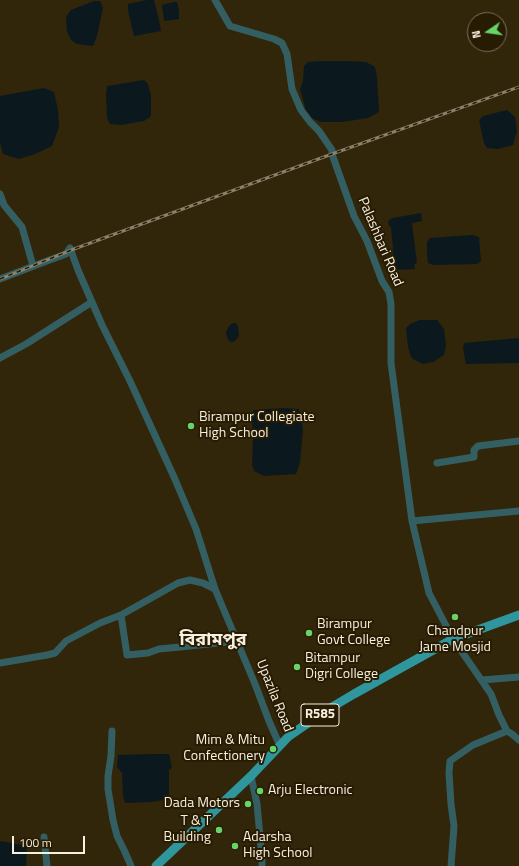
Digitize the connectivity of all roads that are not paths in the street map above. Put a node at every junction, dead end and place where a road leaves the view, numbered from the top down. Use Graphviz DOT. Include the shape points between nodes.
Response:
graph roads {
  1 [pos="215,0"];
  2 [pos="0,194"];
  3 [pos="33,266"];
  4 [pos="0,279"];
  5 [pos="92,302"];
  6 [pos="0,358"];
  7 [pos="519,441"];
  8 [pos="437,463"];
  9 [pos="519,511"];
  10 [pos="412,521"];
  11 [pos="215,589"];
  12 [pos="121,615"];
  13 [pos="519,615"];
  14 [pos="453,639"];
  15 [pos="237,641"];
  16 [pos="0,662"];
  17 [pos="519,677"];
  18 [pos="482,680"];
  19 [pos="112,731"];
  20 [pos="507,731"];
  21 [pos="519,740"];
  22 [pos="280,746"];
  23 [pos="250,776"];
  24 [pos="44,838"];
  25 [pos="47,866"];
  26 [pos="131,866"];
  27 [pos="156,866"];
  28 [pos="262,866"];
  29 [pos="451,866"];
  1 -- 10 [label="street, Palashbari Road" via="230,26 282,43 287,54 292,89 301,110 332,150 354,216 389,292 391,364"];
  2 -- 3 [label="street" via="4,205 22,227"];
  3 -- 4 [label="street"];
  3 -- 5 [label="street, Upazila Road" via="66,254 70,248"];
  5 -- 6 [label="street"];
  5 -- 11 [label="street, Upazila Road" via="174,477 196,529"];
  7 -- 8 [label="street" via="478,446 474,450 474,457"];
  9 -- 10 [label="street"];
  10 -- 14 [label="street, Palashbari Road" via="429,593"];
  11 -- 12 [label="street" via="190,580 169,588"];
  11 -- 15 [label="street, Upazila Road"];
  12 -- 15 [label="street" via="127,654"];
  12 -- 16 [label="street" via="66,641 55,653"];
  13 -- 14 [label="main road, R585"];
  14 -- 18 [label="street, Palashbari Road"];
  14 -- 22 [label="main road, R585" via="328,710 289,736"];
  15 -- 22 [label="street, Upazila Road"];
  17 -- 18 [label="street"];
  18 -- 20 [label="street, Palashbari Road"];
  19 -- 26 [label="street" via="108,789 117,836"];
  20 -- 21 [label="street"];
  20 -- 29 [label="street" via="473,745 450,761 454,826"];
  22 -- 23 [label="main road, R585"];
  23 -- 27 [label="main road, R585"];
  23 -- 28 [label="street" via="257,804"];
  24 -- 25 [label="street"];
}
